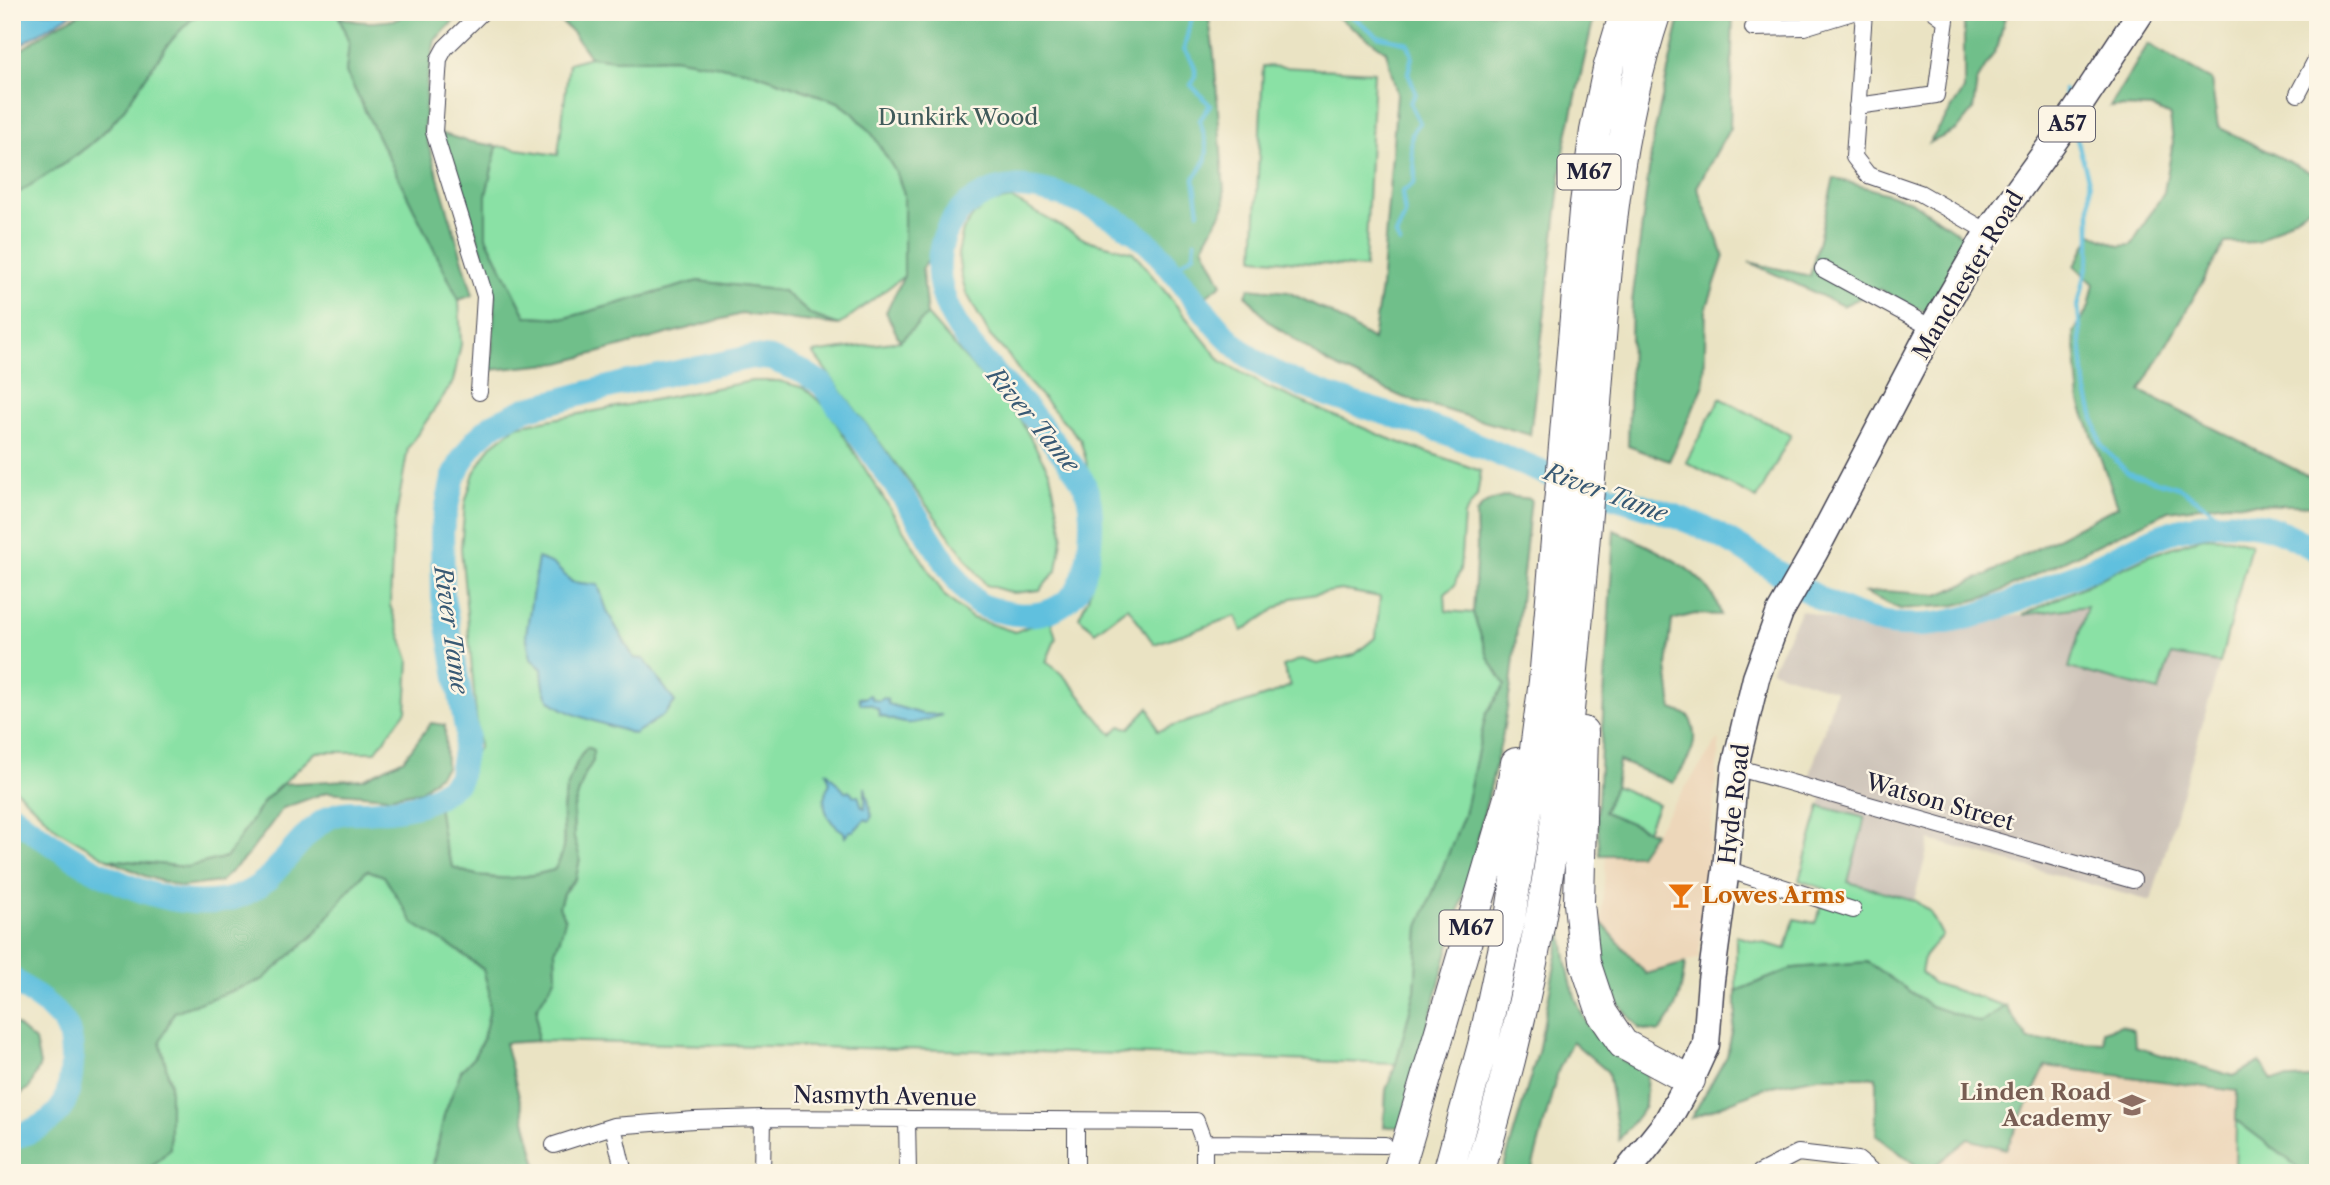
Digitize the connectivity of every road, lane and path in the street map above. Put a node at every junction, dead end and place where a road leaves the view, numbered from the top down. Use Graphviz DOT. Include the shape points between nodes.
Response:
graph roads {
  1 [pos="482,12"];
  2 [pos="1625,12"];
  3 [pos="1656,12"];
  4 [pos="1853,12"];
  5 [pos="1864,12"];
  6 [pos="1935,12"];
  7 [pos="2141,12"];
  8 [pos="1752,28"];
  9 [pos="2318,56"];
  10 [pos="2298,94"];
  11 [pos="1857,106"];
  12 [pos="1988,232"];
  13 [pos="1823,269"];
  14 [pos="1932,328"];
  15 [pos="479,392"];
  16 [pos="1815,551"];
  17 [pos="1558,682"];
  18 [pos="1734,767"];
  19 [pos="1726,869"];
  20 [pos="2133,880"];
  21 [pos="1853,910"];
  22 [pos="1690,1080"];
  23 [pos="763,1118"];
  24 [pos="907,1119"];
  25 [pos="1076,1121"];
  26 [pos="613,1126"];
  27 [pos="1204,1143"];
  28 [pos="554,1145"];
  29 [pos="1385,1145"];
  30 [pos="624,1173"];
  31 [pos="762,1173"];
  32 [pos="908,1173"];
  33 [pos="1076,1173"];
  34 [pos="1204,1173"];
  35 [pos="1398,1173"];
  36 [pos="1448,1173"];
  37 [pos="1479,1173"];
  38 [pos="1626,1173"];
  39 [pos="1759,1173"];
  40 [pos="1874,1173"];
  1 -- 15 [label="street" via="439,59 434,132 485,296"];
  2 -- 17 [label="highway, M67" via="1595,131 1584,211 1573,335"];
  3 -- 17 [label="highway, M67" via="1625,129 1613,209 1603,326"];
  4 -- 8 [label="street" via="1804,27"];
  5 -- 11 [label="street"];
  6 -- 11 [label="street" via="1946,20 1936,95"];
  7 -- 12 [label="main road, Manchester Road / A57"];
  9 -- 10 [label="street"];
  11 -- 12 [label="street" via="1854,157 1868,175 1920,193"];
  12 -- 14 [label="main road, Manchester Road / A57"];
  13 -- 14 [label="street"];
  14 -- 16 [label="main road, Manchester Road / A57"];
  16 -- 18 [label="main road, Hyde Road / A57" via="1780,612 1756,678"];
  17 -- 22 [label="highway, M67" via="1585,961 1602,1013 1623,1044"];
  17 -- 35 [label="highway, M67" via="1511,790"];
  17 -- 36 [label="highway, M67" via="1528,803 1483,1045"];
  17 -- 37 [label="highway, M67" via="1557,812 1539,924 1519,1027"];
  18 -- 19 [label="main road, Hyde Road / A57"];
  18 -- 20 [label="street, Watson Street"];
  19 -- 21 [label="street"];
  19 -- 22 [label="main road, Hyde Road / A57" via="1706,1045"];
  22 -- 38 [label="main road, Hyde Road / A57" via="1666,1123"];
  23 -- 24 [label="street, Nasmyth Avenue"];
  23 -- 26 [label="street, Nasmyth Avenue"];
  23 -- 31 [label="street"];
  24 -- 25 [label="street, Nasmyth Avenue"];
  24 -- 32 [label="street"];
  25 -- 27 [label="street, Nasmyth Avenue" via="1196,1121"];
  25 -- 33 [label="street"];
  26 -- 28 [label="street, Nasmyth Avenue"];
  26 -- 30 [label="street"];
  27 -- 29 [label="street"];
  27 -- 34 [label="street"];
  39 -- 40 [label="street" via="1798,1153 1857,1160"];
}
